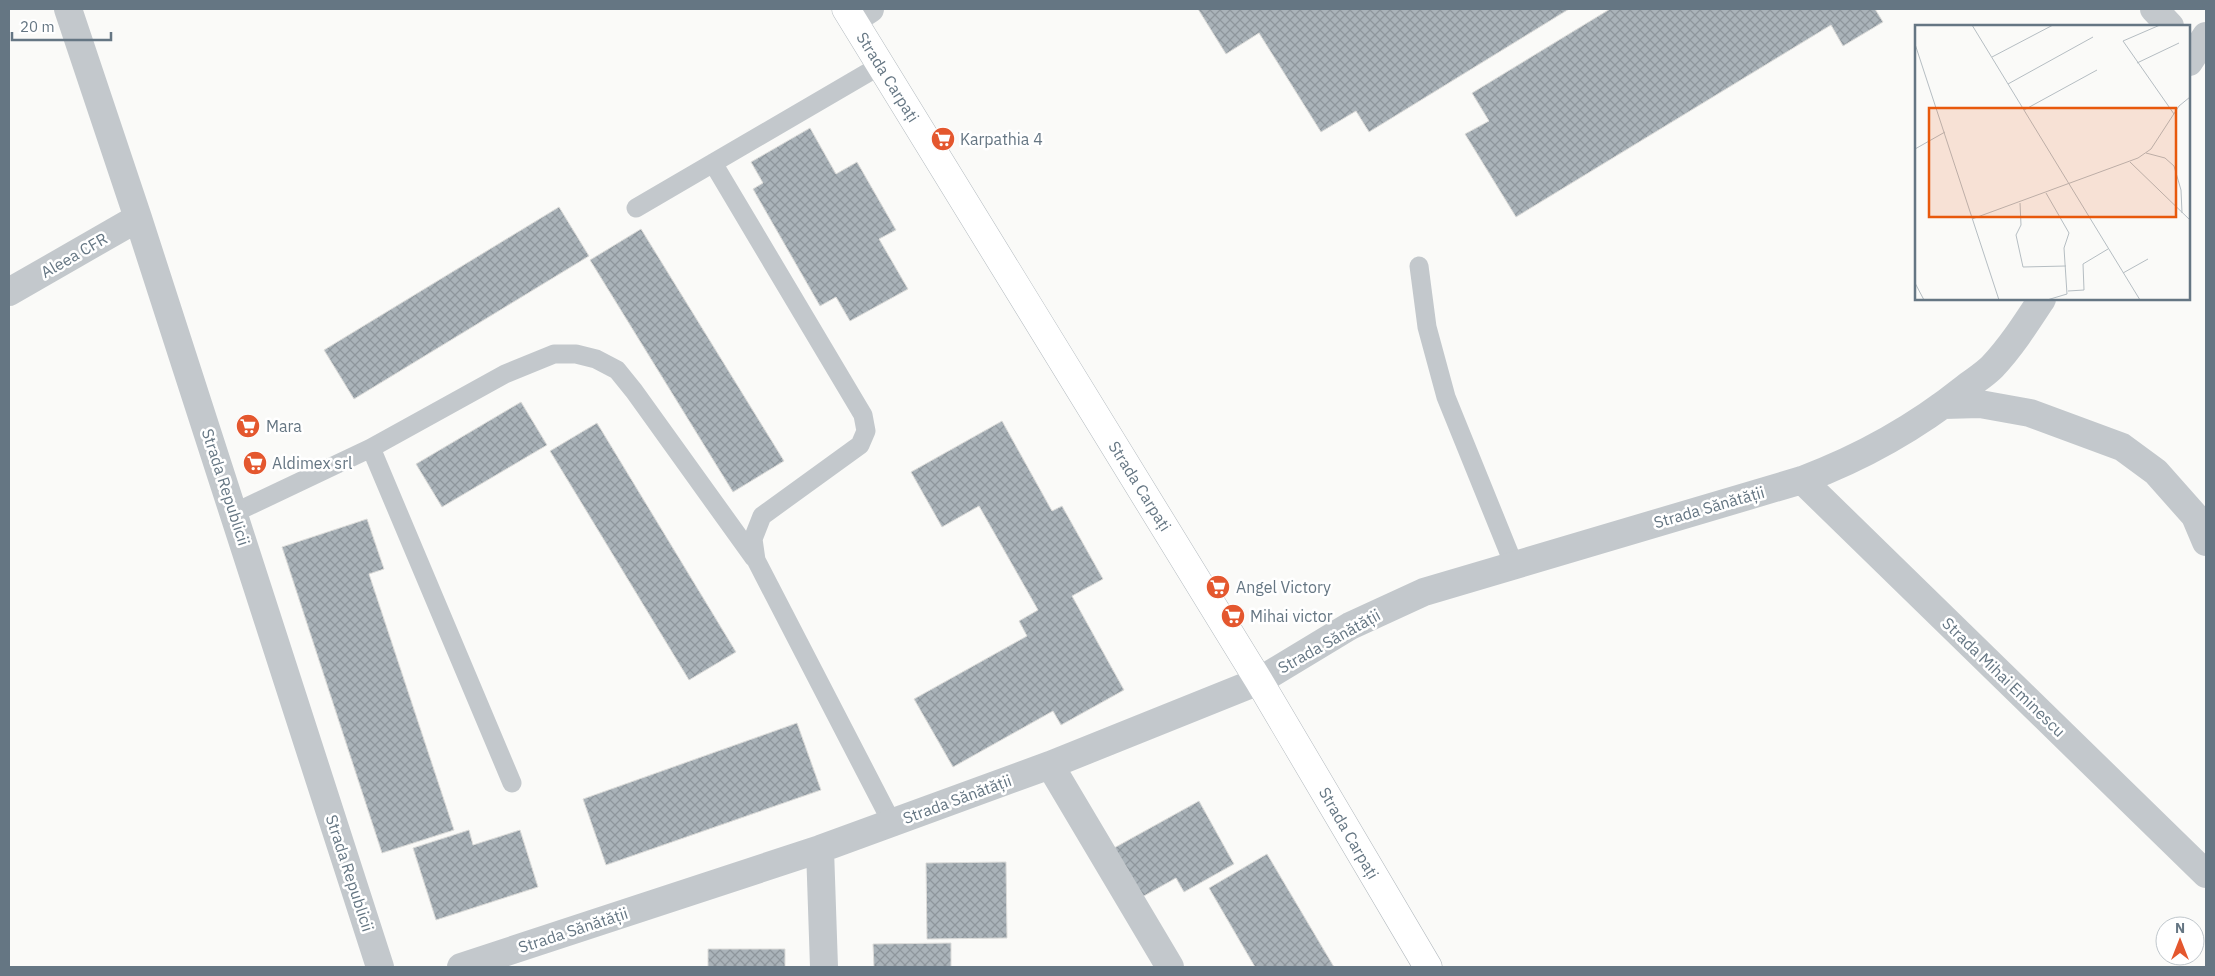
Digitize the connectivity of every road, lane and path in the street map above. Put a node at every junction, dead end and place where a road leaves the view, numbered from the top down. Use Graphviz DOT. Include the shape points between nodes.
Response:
graph roads {
  1 [pos="68,9"];
  2 [pos="2154,9"];
  3 [pos="856,12"];
  4 [pos="2169,25"];
  5 [pos="881,65"];
  6 [pos="713,163"];
  7 [pos="636,208"];
  8 [pos="138,218"];
  9 [pos="1419,266"];
  10 [pos="9,292"];
  11 [pos="2041,300"];
  12 [pos="1944,405"];
  13 [pos="371,448"];
  14 [pos="1802,480"];
  15 [pos="234,513"];
  16 [pos="2206,542"];
  17 [pos="756,560"];
  18 [pos="1514,565"];
  19 [pos="1260,681"];
  20 [pos="1050,765"];
  21 [pos="512,783"];
  22 [pos="892,823"];
  23 [pos="820,850"];
  24 [pos="2206,874"];
  25 [pos="380,967"];
  26 [pos="461,967"];
  27 [pos="824,967"];
  28 [pos="1170,967"];
  29 [pos="1428,967"];
  1 -- 8 [label="street, Strada Republicii"];
  2 -- 4 [label="street"];
  3 -- 5 [label="street, Strada Carpați"];
  5 -- 6 [label="lane"];
  5 -- 19 [label="street, Strada Carpați"];
  6 -- 7 [label="lane"];
  6 -- 17 [label="lane" via="863,415 866,431 860,445 762,516 752,539"];
  8 -- 10 [label="street, Aleea CFR"];
  8 -- 15 [label="street, Strada Republicii"];
  9 -- 18 [label="lane" via="1427,328 1446,397"];
  11 -- 12 [label="street, Strada Sănătății" via="1991,367"];
  12 -- 14 [label="street, Strada Sănătății" via="1874,449"];
  12 -- 16 [label="street" via="1980,404 2030,413 2122,447 2156,472 2195,516"];
  13 -- 15 [label="lane"];
  13 -- 17 [label="lane" via="532,362 554,354 576,354 596,359 616,370 634,391"];
  13 -- 21 [label="lane"];
  14 -- 18 [label="street, Strada Sănătății"];
  14 -- 24 [label="street, Strada Mihai Eminescu"];
  15 -- 25 [label="street, Strada Republicii"];
  17 -- 22 [label="lane"];
  18 -- 19 [label="street, Strada Sănătății" via="1424,592 1350,626"];
  19 -- 20 [label="street, Strada Sănătății"];
  19 -- 29 [label="street, Strada Carpați"];
  20 -- 22 [label="street, Strada Sănătății"];
  20 -- 28 [label="street"];
  22 -- 23 [label="street, Strada Sănătății"];
  23 -- 26 [label="street, Strada Sănătății"];
  23 -- 27 [label="street"];
}
